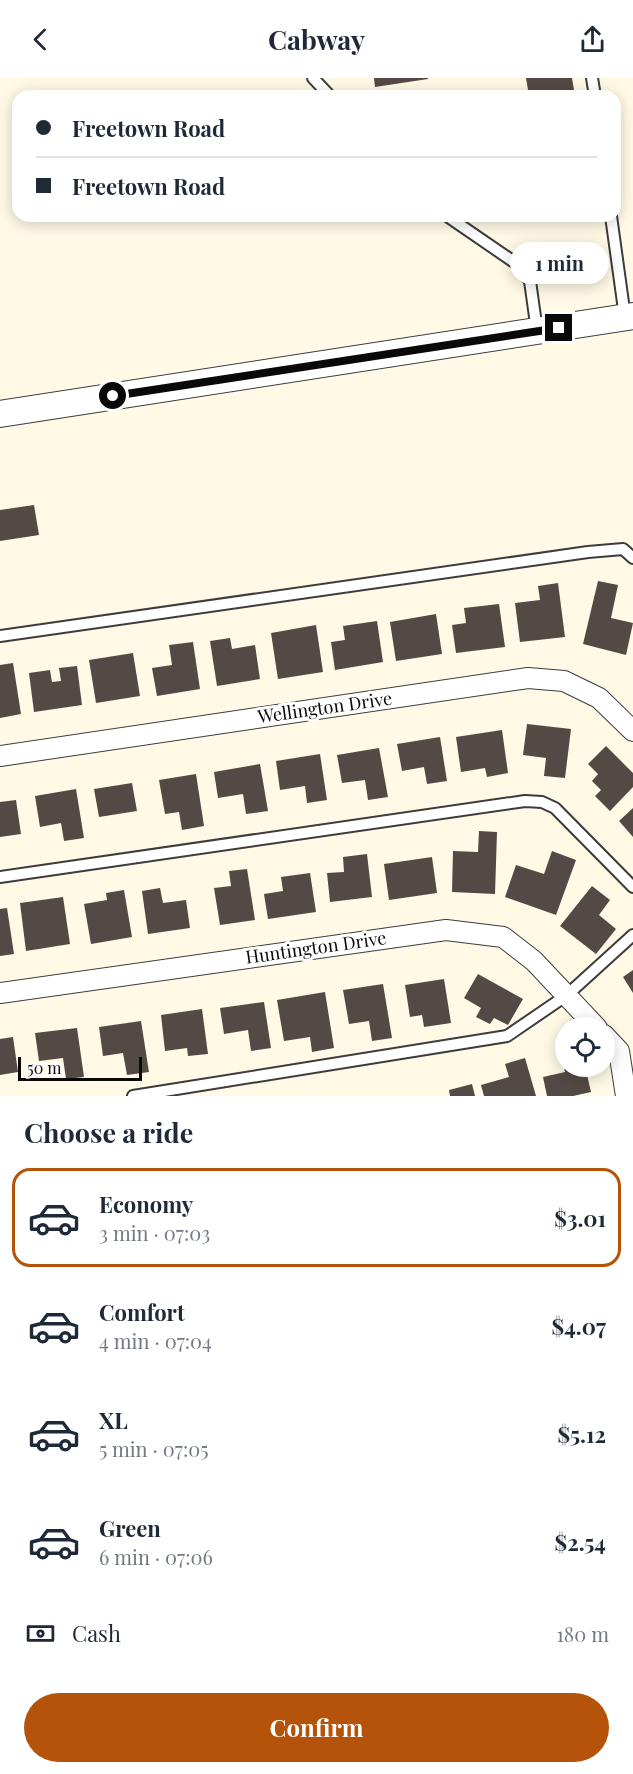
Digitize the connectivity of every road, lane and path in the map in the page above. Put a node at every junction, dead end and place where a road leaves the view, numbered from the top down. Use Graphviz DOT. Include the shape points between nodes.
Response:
graph roads {
  1 [pos="313,78"];
  2 [pos="324,90"];
  3 [pos="456,222"];
  4 [pos="612,222"];
  5 [pos="629,317"];
  6 [pos="537,331"];
  7 [pos="0,414"];
  8 [pos="633,558"];
  9 [pos="0,636"];
  10 [pos="633,731"];
  11 [pos="0,756"];
  12 [pos="0,877"];
  13 [pos="633,887"];
  14 [pos="633,935"];
  15 [pos="0,993"];
  16 [pos="567,995"];
  17 [pos="587,1017"];
  18 [pos="615,1047"];
  19 [pos="133,1096"];
  20 [pos="626,1096"];
  1 -- 2 [label="lane"];
  3 -- 6 [label="lane" via="516,264 530,281"];
  4 -- 5 [label="lane"];
  5 -- 6 [label="street"];
  6 -- 7 [label="street"];
  8 -- 9 [label="lane" via="623,549 588,552"];
  10 -- 11 [label="street, Wellington Drive" via="599,698 564,681 528,678"];
  12 -- 13 [label="lane" via="525,801 555,808"];
  14 -- 16 [label="lane"];
  15 -- 16 [label="street, Huntington Drive" via="446,930 503,937 534,960"];
  16 -- 17 [label="street, Huntington Drive"];
  16 -- 19 [label="lane" via="507,1036"];
  18 -- 20 [label="street"];
}
